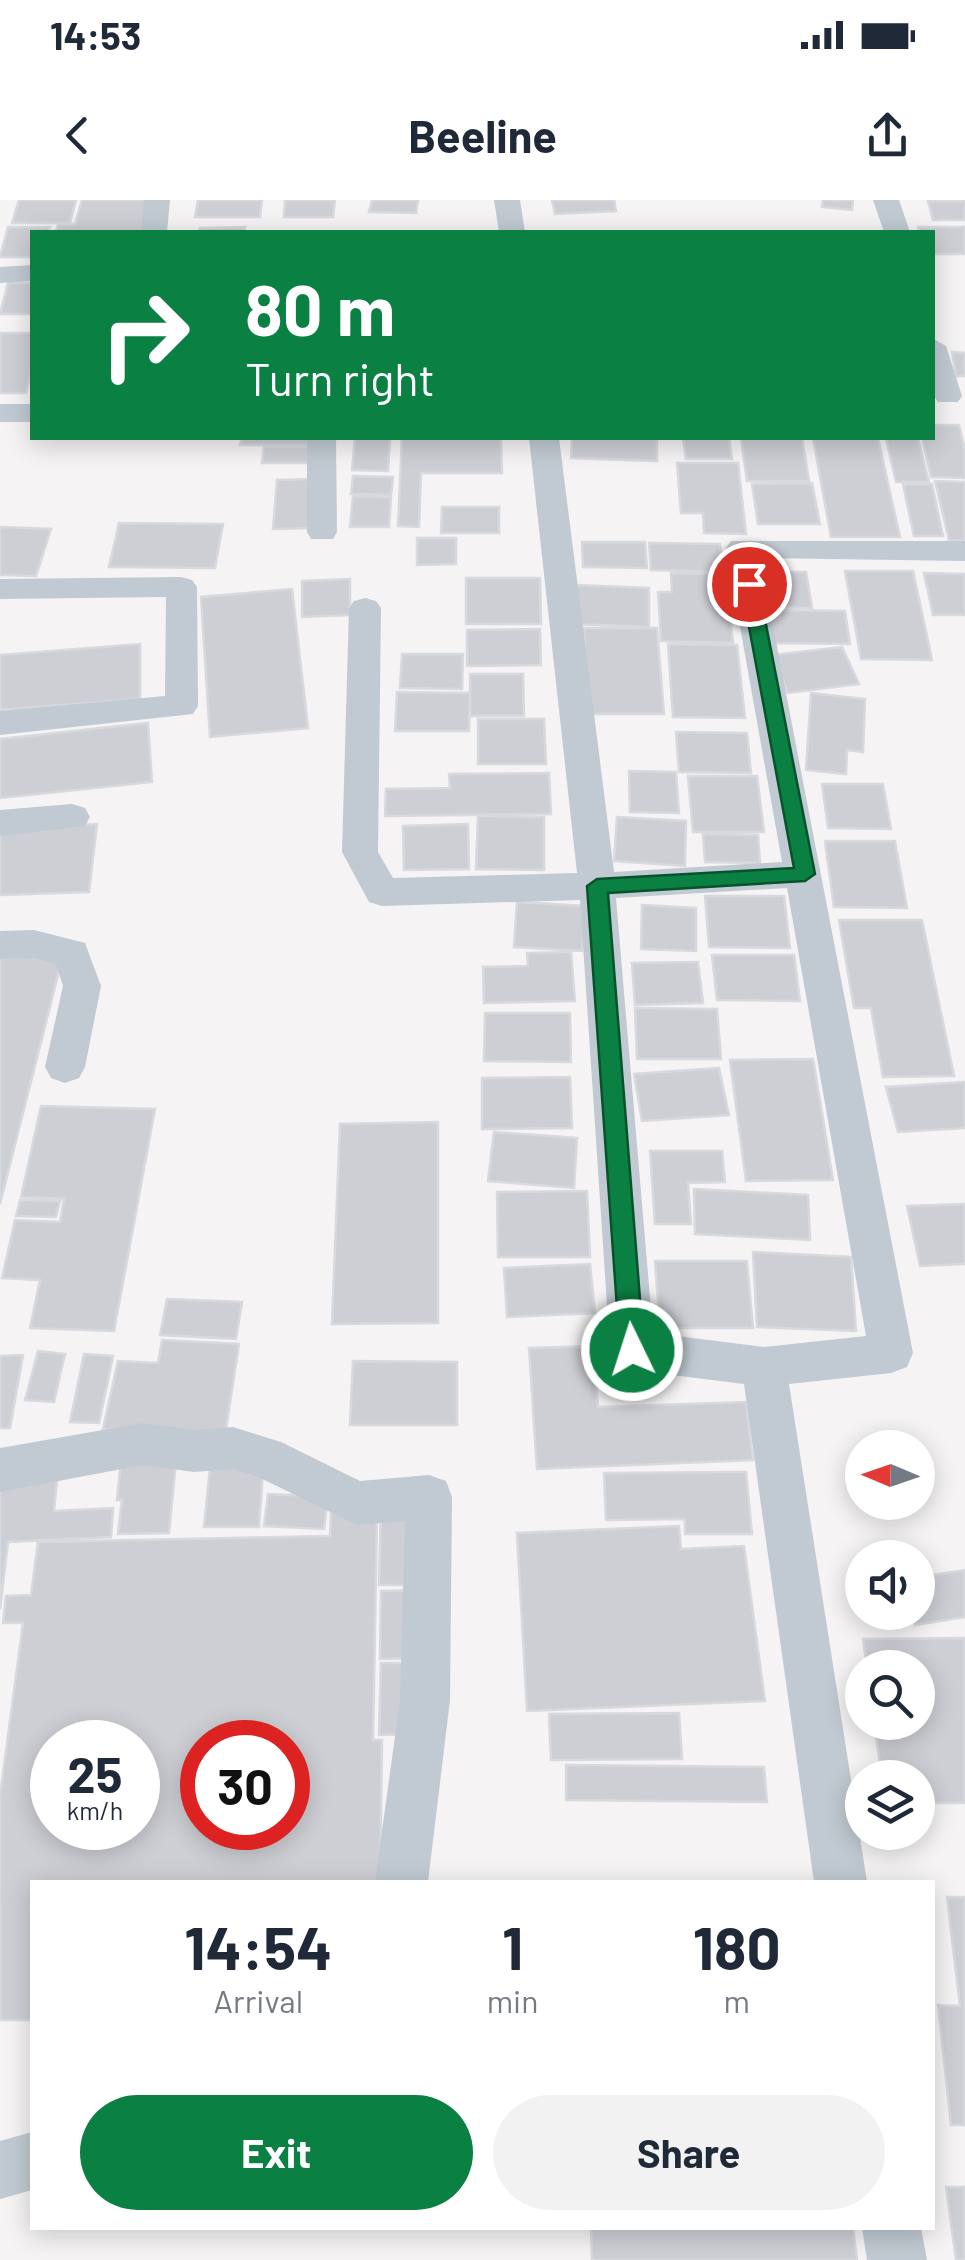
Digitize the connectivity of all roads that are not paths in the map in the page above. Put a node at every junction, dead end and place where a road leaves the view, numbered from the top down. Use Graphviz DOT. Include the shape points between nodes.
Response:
graph roads {
  1 [pos="158,200"];
  2 [pos="507,200"];
  3 [pos="886,200"];
  4 [pos="154,230"];
  5 [pos="512,230"];
  6 [pos="896,230"];
  7 [pos="30,273"];
  8 [pos="0,274"];
  9 [pos="935,355"];
  10 [pos="949,396"];
  11 [pos="0,413"];
  12 [pos="30,413"];
  13 [pos="321,440"];
  14 [pos="544,440"];
  15 [pos="322,532"];
  16 [pos="965,551"];
  17 [pos="0,590"];
  18 [pos="365,608"];
  19 [pos="0,723"];
  20 [pos="72,817"];
  21 [pos="0,823"];
  22 [pos="805,874"];
  23 [pos="597,886"];
  24 [pos="0,945"];
  25 [pos="65,1067"];
  26 [pos="764,1366"];
  27 [pos="0,1470"];
  28 [pos="402,1880"];
  29 [pos="841,1880"];
  30 [pos="30,2162"];
  31 [pos="0,2170"];
  32 [pos="892,2230"];
  33 [pos="897,2260"];
  1 -- 4 [label="street"];
  2 -- 5 [label="street"];
  3 -- 6 [label="street"];
  7 -- 8 [label="street"];
  9 -- 10 [label="street"];
  11 -- 12 [label="street"];
  13 -- 15 [label="street"];
  14 -- 23 [label="street"];
  16 -- 22 [label="street" via="742,548"];
  17 -- 19 [label="street" via="180,587 184,646 180,706"];
  18 -- 23 [label="street" via="360,852 382,892"];
  20 -- 21 [label="street"];
  22 -- 23 [label="street"];
  22 -- 26 [label="street" via="891,1352"];
  23 -- 26 [label="street" via="632,1350"];
  24 -- 25 [label="street" via="72,953 82,986"];
  26 -- 29 [label="street"];
  27 -- 28 [label="street" via="143,1444 233,1448 357,1503 429,1497 425,1700"];
  30 -- 31 [label="street"];
  32 -- 33 [label="street"];
}
